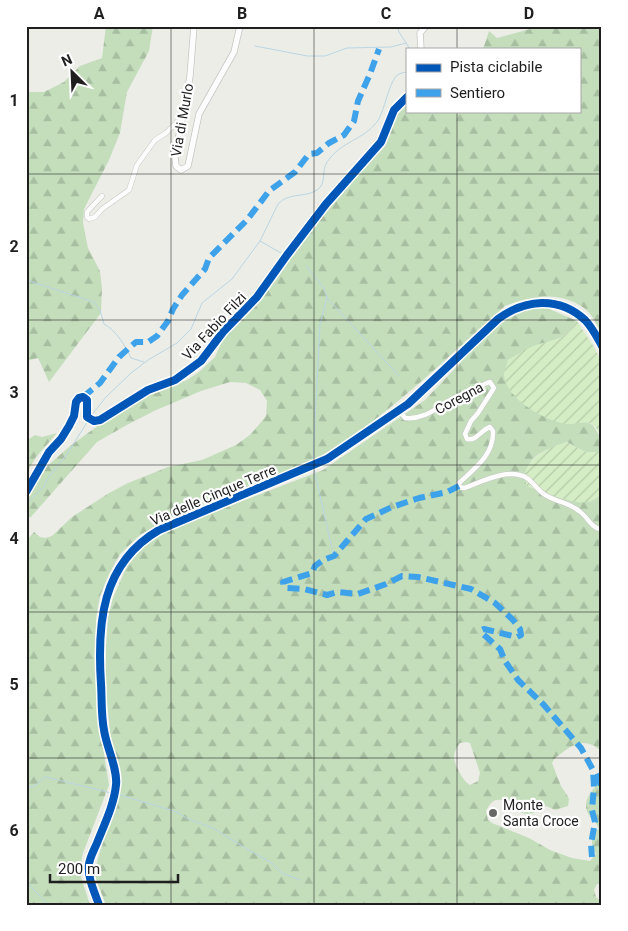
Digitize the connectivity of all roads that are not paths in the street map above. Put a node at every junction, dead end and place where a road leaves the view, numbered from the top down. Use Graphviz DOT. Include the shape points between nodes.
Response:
graph roads {
  1 [pos="194,26"];
  2 [pos="240,26"];
  3 [pos="426,26"];
  4 [pos="421,48"];
  5 [pos="406,98"];
  6 [pos="183,116"];
  7 [pos="102,196"];
  8 [pos="602,346"];
  9 [pos="400,411"];
  10 [pos="26,492"];
  11 [pos="602,530"];
  12 [pos="99,905"];
  1 -- 6 [label="street, Via di Murlo"];
  2 -- 6 [label="street, Via di Murlo" via="234,52 199,114 188,166 181,170 174,161"];
  3 -- 4 [label="street" via="420,33"];
  5 -- 10 [label="street, Via Fabio Filzi" via="394,110 381,142 326,204 257,297 223,332 201,361 175,380 148,390 97,421 87,417 87,400 77,399 74,416"];
  6 -- 7 [label="street" via="155,140 137,165 129,190 89,219 87,212"];
  8 -- 9 [label="main road, Via delle Cinque Terre" via="589,325 571,310 550,303 523,305 498,319"];
  9 -- 11 [label="street, Coregna" via="405,418 422,417 460,394 474,392 490,382 494,388 465,434 470,440 490,428 493,431 492,441 487,456 459,483 459,487 498,476 516,475 527,479 546,496 572,506 586,516 592,526"];
  9 -- 12 [label="main road, Via delle Cinque Terre" via="318,464 159,530 139,544 121,565 109,588 100,632 104,729 116,786 88,865"];
}
